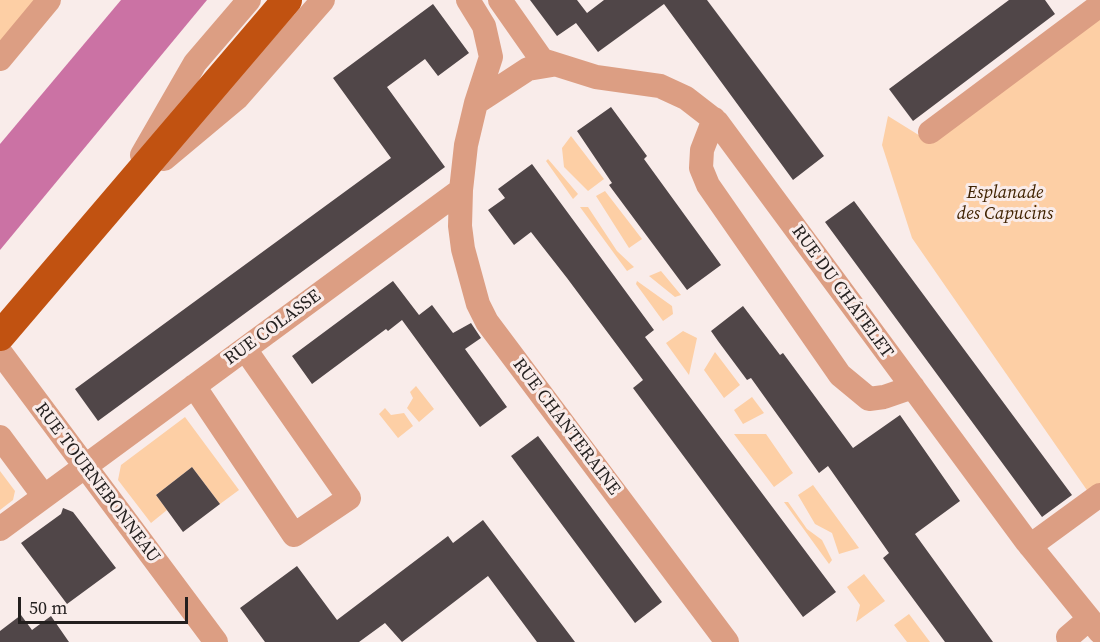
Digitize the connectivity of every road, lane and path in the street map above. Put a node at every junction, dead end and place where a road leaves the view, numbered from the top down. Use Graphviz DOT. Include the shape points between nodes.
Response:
graph roads {
  1 [pos="49,0"];
  2 [pos="249,0"];
  3 [pos="287,0"];
  4 [pos="323,0"];
  5 [pos="468,0"];
  6 [pos="500,0"];
  7 [pos="1100,5"];
  8 [pos="0,59"];
  9 [pos="544,59"];
  10 [pos="476,103"];
  11 [pos="714,119"];
  12 [pos="930,132"];
  13 [pos="461,190"];
  14 [pos="118,197"];
  15 [pos="0,336"];
  16 [pos="245,349"];
  17 [pos="0,352"];
  18 [pos="194,386"];
  19 [pos="913,387"];
  20 [pos="0,437"];
  21 [pos="85,466"];
  22 [pos="43,495"];
  23 [pos="1100,495"];
  24 [pos="0,529"];
  25 [pos="1023,547"];
  26 [pos="1095,626"];
  27 [pos="1068,636"];
  28 [pos="216,642"];
  29 [pos="727,642"];
  1 -- 8 [label="street"];
  2 -- 14 [label="street" via="195,63"];
  3 -- 14 [label="main road"];
  4 -- 14 [label="street" via="237,98"];
  5 -- 10 [label="street, RUE CHANTERAINE" via="484,27 491,57"];
  6 -- 9 [label="street"];
  7 -- 12 [label="street"];
  9 -- 10 [label="street"];
  9 -- 11 [label="street, RUE DU CHÂTELET" via="596,77 660,86 686,98"];
  10 -- 13 [label="street, RUE CHANTERAINE"];
  11 -- 19 [label="street, RUE DU CHÂTELET"];
  11 -- 19 [label="street" via="702,150 701,168 708,185 840,375 869,399"];
  13 -- 16 [label="street, RUE COLASSE"];
  13 -- 29 [label="street, RUE CHANTERAINE" via="463,249 487,322"];
  14 -- 15 [label="main road"];
  16 -- 18 [label="street, RUE COLASSE"];
  16 -- 18 [label="street" via="349,498 294,536"];
  17 -- 21 [label="street, RUE TOURNEBONNEAU"];
  18 -- 21 [label="street, RUE COLASSE"];
  19 -- 25 [label="street, RUE DU CHÂTELET"];
  20 -- 22 [label="street"];
  21 -- 22 [label="street, RUE COLASSE"];
  21 -- 28 [label="street, RUE TOURNEBONNEAU"];
  22 -- 24 [label="street, RUE COLASSE"];
  23 -- 25 [label="street"];
  25 -- 26 [label="street, RUE DU CHÂTELET"];
  26 -- 27 [label="street, RUE DU CHÂTELET"];
}
